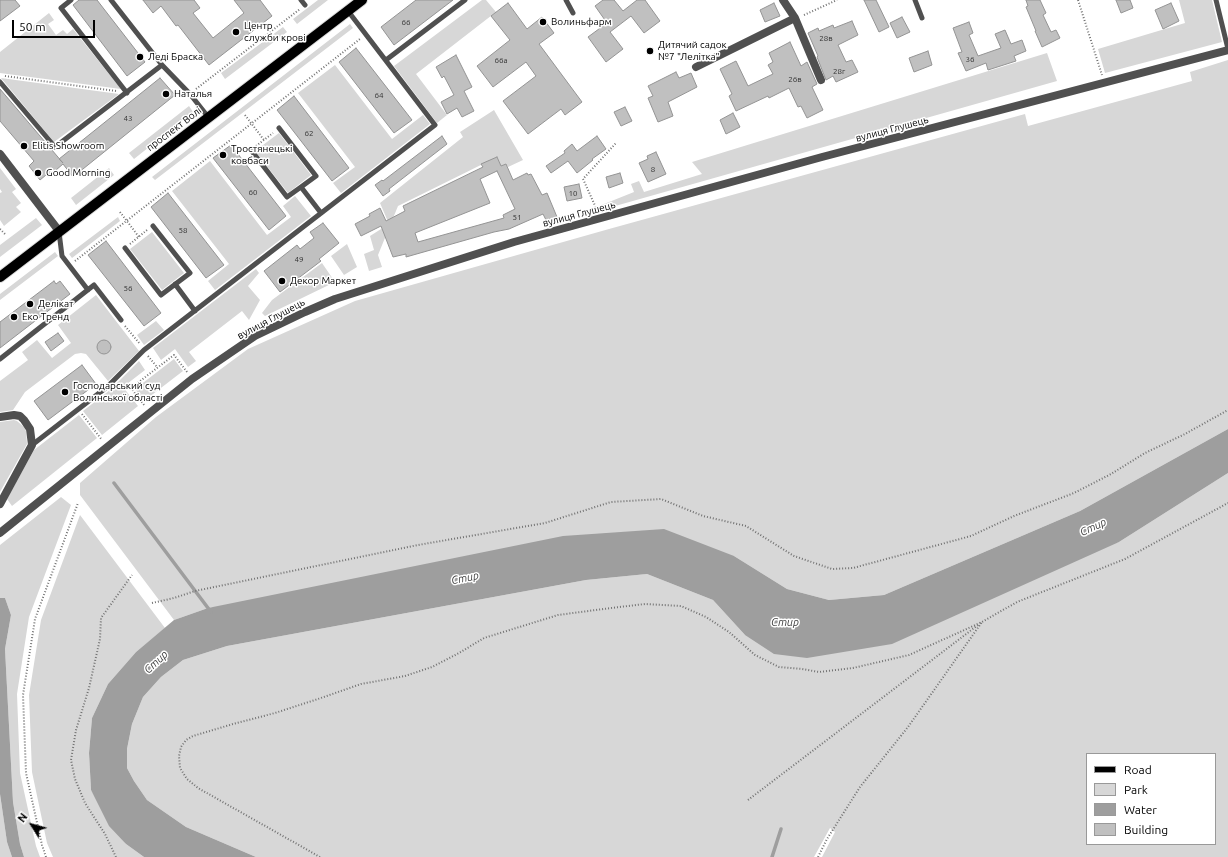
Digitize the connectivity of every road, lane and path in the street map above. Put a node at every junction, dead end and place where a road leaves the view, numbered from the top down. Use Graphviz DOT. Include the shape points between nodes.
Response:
graph roads {
  1 [pos="71,0"];
  2 [pos="112,0"];
  3 [pos="301,0"];
  4 [pos="362,0"];
  5 [pos="465,0"];
  6 [pos="566,0"];
  7 [pos="783,0"];
  8 [pos="837,0"];
  9 [pos="915,0"];
  10 [pos="1078,0"];
  11 [pos="1216,0"];
  12 [pos="305,5"];
  13 [pos="348,11"];
  14 [pos="572,13"];
  15 [pos="795,18"];
  16 [pos="922,18"];
  17 [pos="366,34"];
  18 [pos="1228,50"];
  19 [pos="386,60"];
  20 [pos="162,65"];
  21 [pos="696,66"];
  22 [pos="0,75"];
  23 [pos="821,80"];
  24 [pos="0,82"];
  25 [pos="1104,82"];
  26 [pos="127,93"];
  27 [pos="190,94"];
  28 [pos="245,115"];
  29 [pos="209,118"];
  30 [pos="252,123"];
  31 [pos="279,128"];
  32 [pos="616,142"];
  33 [pos="251,150"];
  34 [pos="1,159"];
  35 [pos="301,187"];
  36 [pos="120,212"];
  37 [pos="321,213"];
  38 [pos="601,219"];
  39 [pos="126,220"];
  40 [pos="153,226"];
  41 [pos="0,228"];
  42 [pos="59,231"];
  43 [pos="5,234"];
  44 [pos="139,237"];
  45 [pos="125,248"];
  46 [pos="69,265"];
  47 [pos="0,277"];
  48 [pos="175,284"];
  49 [pos="88,290"];
  50 [pos="195,310"];
  51 [pos="121,320"];
  52 [pos="133,336"];
  53 [pos="0,359"];
  54 [pos="192,379"];
  55 [pos="78,409"];
  56 [pos="1228,410"];
  57 [pos="149,412"];
  58 [pos="0,417"];
  59 [pos="32,445"];
  60 [pos="107,447"];
  61 [pos="78,503"];
  62 [pos="1228,503"];
  63 [pos="0,504"];
  64 [pos="0,533"];
  65 [pos="132,575"];
  66 [pos="152,603"];
  67 [pos="982,622"];
  68 [pos="748,800"];
  69 [pos="46,857"];
  70 [pos="116,857"];
  71 [pos="320,857"];
  72 [pos="818,857"];
  1 -- 26 [label="lane" via="61,8"];
  2 -- 20 [label="lane"];
  3 -- 12 [label="lane"];
  4 -- 13 [label="main road, проспект Волі"];
  5 -- 19 [label="lane"];
  6 -- 14 [label="lane"];
  7 -- 15 [label="street"];
  8 -- 15 [label="path"];
  9 -- 16 [label="lane"];
  10 -- 25 [label="path"];
  11 -- 18 [label="lane"];
  12 -- 27 [label="path"];
  13 -- 17 [label="lane"];
  13 -- 29 [label="main road, проспект Волі"];
  15 -- 21 [label="street"];
  15 -- 23 [label="street"];
  17 -- 19 [label="lane"];
  17 -- 30 [label="path"];
  18 -- 25 [label="street, вулиця Глушець"];
  19 -- 37 [label="lane" via="435,125"];
  20 -- 26 [label="lane"];
  20 -- 27 [label="lane"];
  22 -- 26 [label="path"];
  24 -- 26 [label="lane" via="55,147"];
  25 -- 38 [label="street, вулиця Глушець"];
  27 -- 29 [label="lane"];
  28 -- 30 [label="path"];
  29 -- 42 [label="main road, проспект Волі"];
  30 -- 31 [label="path" via="264,140"];
  30 -- 39 [label="path"];
  31 -- 35 [label="lane" via="316,176"];
  32 -- 38 [label="path" via="583,179"];
  33 -- 35 [label="lane" via="287,198"];
  34 -- 42 [label="street"];
  35 -- 37 [label="lane"];
  36 -- 39 [label="path"];
  37 -- 50 [label="lane"];
  38 -- 54 [label="street, вулиця Глушець" via="514,242 335,299 255,336"];
  39 -- 44 [label="path"];
  39 -- 46 [label="path"];
  40 -- 48 [label="lane" via="190,274"];
  41 -- 43 [label="path"];
  42 -- 46 [label="lane" via="62,256"];
  42 -- 47 [label="main road, проспект Волі"];
  45 -- 48 [label="lane" via="161,295"];
  46 -- 49 [label="lane"];
  48 -- 50 [label="lane"];
  49 -- 51 [label="lane" via="94,286"];
  49 -- 53 [label="lane"];
  50 -- 55 [label="lane" via="144,350 107,387"];
  51 -- 52 [label="path"];
  54 -- 57 [label="street, вулиця Глушець"];
  54 -- 57 [label="path" via="174,355 130,388"];
  55 -- 59 [label="lane"];
  55 -- 60 [label="path"];
  56 -- 66 [label="path" via="1074,494 1014,516 971,536 853,568 832,570 794,556 746,526 703,516 661,499 611,502 545,523 418,545 195,591"];
  57 -- 60 [label="street, вулиця Глушець"];
  58 -- 59 [label="street" via="14,414 20,416 30,429"];
  59 -- 63 [label="street"];
  60 -- 64 [label="street, вулиця Глушець"];
  61 -- 69 [label="path" via="35,619 23,694 26,773"];
  62 -- 67 [label="path" via="1125,559 1017,602"];
  65 -- 70 [label="path" via="101,618 100,639 76,730 71,760 75,779 85,803"];
  67 -- 68 [label="path"];
  67 -- 71 [label="path" via="909,655 853,668 819,672 779,667 755,655 729,632 706,617 681,606 645,604 558,615 484,638 432,667 405,676 361,684 186,740 181,746 179,756 180,768 187,779 198,788"];
  67 -- 72 [label="path" via="908,727 860,787"];
}
